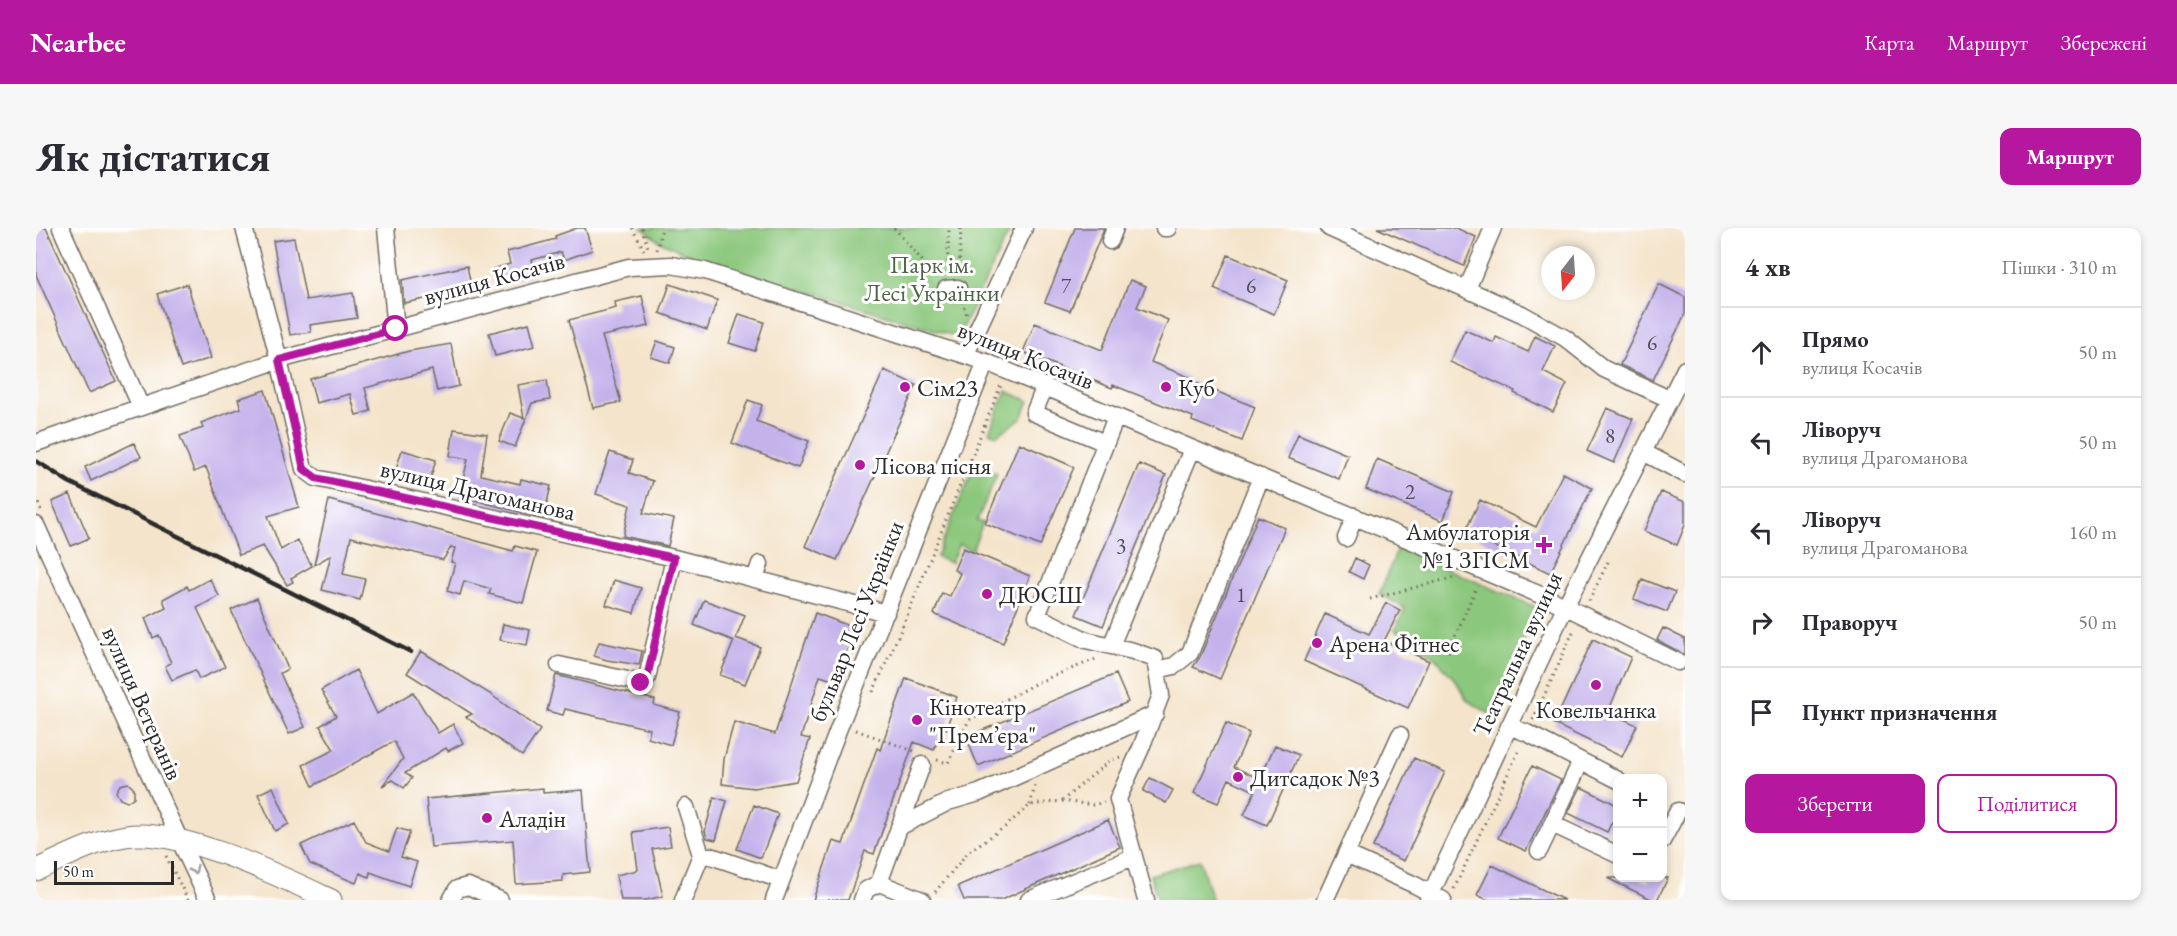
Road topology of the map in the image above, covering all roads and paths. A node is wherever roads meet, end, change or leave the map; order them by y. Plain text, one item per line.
1 (61, 228) edge
2 (244, 228) edge
3 (386, 228) edge
4 (632, 228) edge
5 (642, 228) edge
6 (662, 228) edge
7 (894, 228) edge
8 (949, 228) edge
9 (1024, 228) edge
10 (1329, 228) edge
11 (1493, 228) edge
12 (653, 265) junction
13 (1467, 289) junction
14 (396, 329) junction
15 (966, 354) junction
16 (279, 360) junction
17 (986, 362) junction
18 (1685, 369) edge
19 (1007, 370) junction
20 (1045, 386) junction
21 (1669, 399) junction
22 (141, 407) junction
23 (1116, 417) junction
24 (36, 443) edge
25 (1106, 443) junction
26 (1192, 450) junction
27 (1643, 452) junction
28 (1685, 474) edge
29 (1261, 477) junction
30 (36, 498) edge
31 (1355, 516) junction
32 (41, 522) edge
33 (1346, 538) dead end
34 (1612, 552) dead end
35 (674, 558) junction
36 (1462, 576) dead end
37 (1478, 586) dead end
38 (1370, 599) dead end
39 (1565, 607) junction
40 (886, 613) junction
41 (1582, 613) junction
42 (1108, 652) junction
43 (1448, 652) dead end
44 (1678, 662) dead end
45 (559, 665) dead end
46 (1157, 670) junction
47 (870, 698) dead end
48 (1155, 714) junction
49 (840, 725) junction
50 (1509, 726) junction
51 (1526, 733) junction
52 (1400, 735) dead end
53 (1141, 748) junction
54 (925, 759) junction
55 (1581, 761) junction
56 (1613, 778) edge
57 (1118, 799) junction
58 (1062, 801) junction
59 (1667, 806) edge
60 (686, 807) dead end
61 (1681, 813) edge
62 (1552, 824) junction
63 (899, 827) junction
64 (1667, 834) edge
65 (171, 846) junction
66 (1539, 851) dead end
67 (1613, 853) edge
68 (1346, 854) junction
69 (701, 855) junction
70 (1133, 857) junction
71 (169, 860) junction
72 (191, 864) junction
73 (36, 870) edge
74 (781, 880) junction
75 (879, 884) junction
76 (1441, 895) edge
77 (188, 900) edge
78 (208, 900) edge
79 (331, 900) edge
80 (451, 900) edge
81 (500, 900) edge
82 (683, 900) edge
83 (774, 900) edge
84 (862, 900) edge
85 (922, 900) edge
86 (928, 900) edge
87 (1029, 900) edge
88 (1146, 900) edge
89 (1325, 900) edge

1 - 22 street
2 - 16 street, вулиця Драгоманова
3 - 14 street
4 - 12 path
5 - 12 path
6 - 12 path
7 - 8 path
9 - 15 street
10 - 13 street
11 - 13 street
12 - 14 street, вулиця Косачів
12 - 15 street, вулиця Косачів
13 - 21 street
14 - 16 street, вулиця Косачів
15 - 17 street, вулиця Косачів
16 - 22 street, вулиця Косачів
16 - 35 street, вулиця Драгоманова
17 - 19 street, вулиця Косачів
17 - 40 street, бульвар Лесі Українки
18 - 21 street, Театральна вулиця
19 - 20 street, вулиця Косачів
19 - 47 path
20 - 23 street, вулиця Косачів
20 - 25 street
21 - 27 street, Театральна вулиця
22 - 24 street, вулиця Косачів
23 - 25 street
23 - 26 street, вулиця Косачів
25 - 42 street
26 - 29 street, вулиця Косачів
26 - 42 street
27 - 28 street
27 - 39 street, Театральна вулиця
29 - 31 street, вулиця Косачів
29 - 46 street
30 - 32 path
31 - 33 street
31 - 39 street, вулиця Косачів
32 - 65 street, вулиця Ветеранів
34 - 41 path
35 - 40 street, вулиця Драгоманова
35 - 45 street
36 - 38 path
37 - 43 path
39 - 41 street, вулиця Косачів
39 - 50 street, Театральна вулиця
40 - 49 street, бульвар Лесі Українки
41 - 44 street, вулиця Косачів
41 - 51 path
42 - 46 street
42 - 54 path
46 - 48 street
48 - 53 street
48 - 63 street
49 - 54 path
49 - 74 street, бульвар Лесі Українки
50 - 51 street
50 - 76 street, Театральна вулиця
51 - 55 street
51 - 76 path
52 - 68 street
53 - 57 street
53 - 58 path
54 - 63 street
55 - 56 street
55 - 62 street
57 - 58 path
57 - 70 street
58 - 86 path
59 - 61 street
60 - 69 street
61 - 64 street
62 - 66 street
62 - 67 street
63 - 75 street
65 - 71 path
65 - 72 street, вулиця Ветеранів
65 - 73 main road
65 - 79 main road
68 - 76 street
68 - 89 street
69 - 74 street
69 - 82 street
70 - 87 street
70 - 88 street
71 - 72 path
71 - 77 path
72 -> 78 street, вулиця Ветеранів
74 - 83 street, бульвар Лесі Українки
75 - 84 street
75 - 85 street
80 - 81 street

